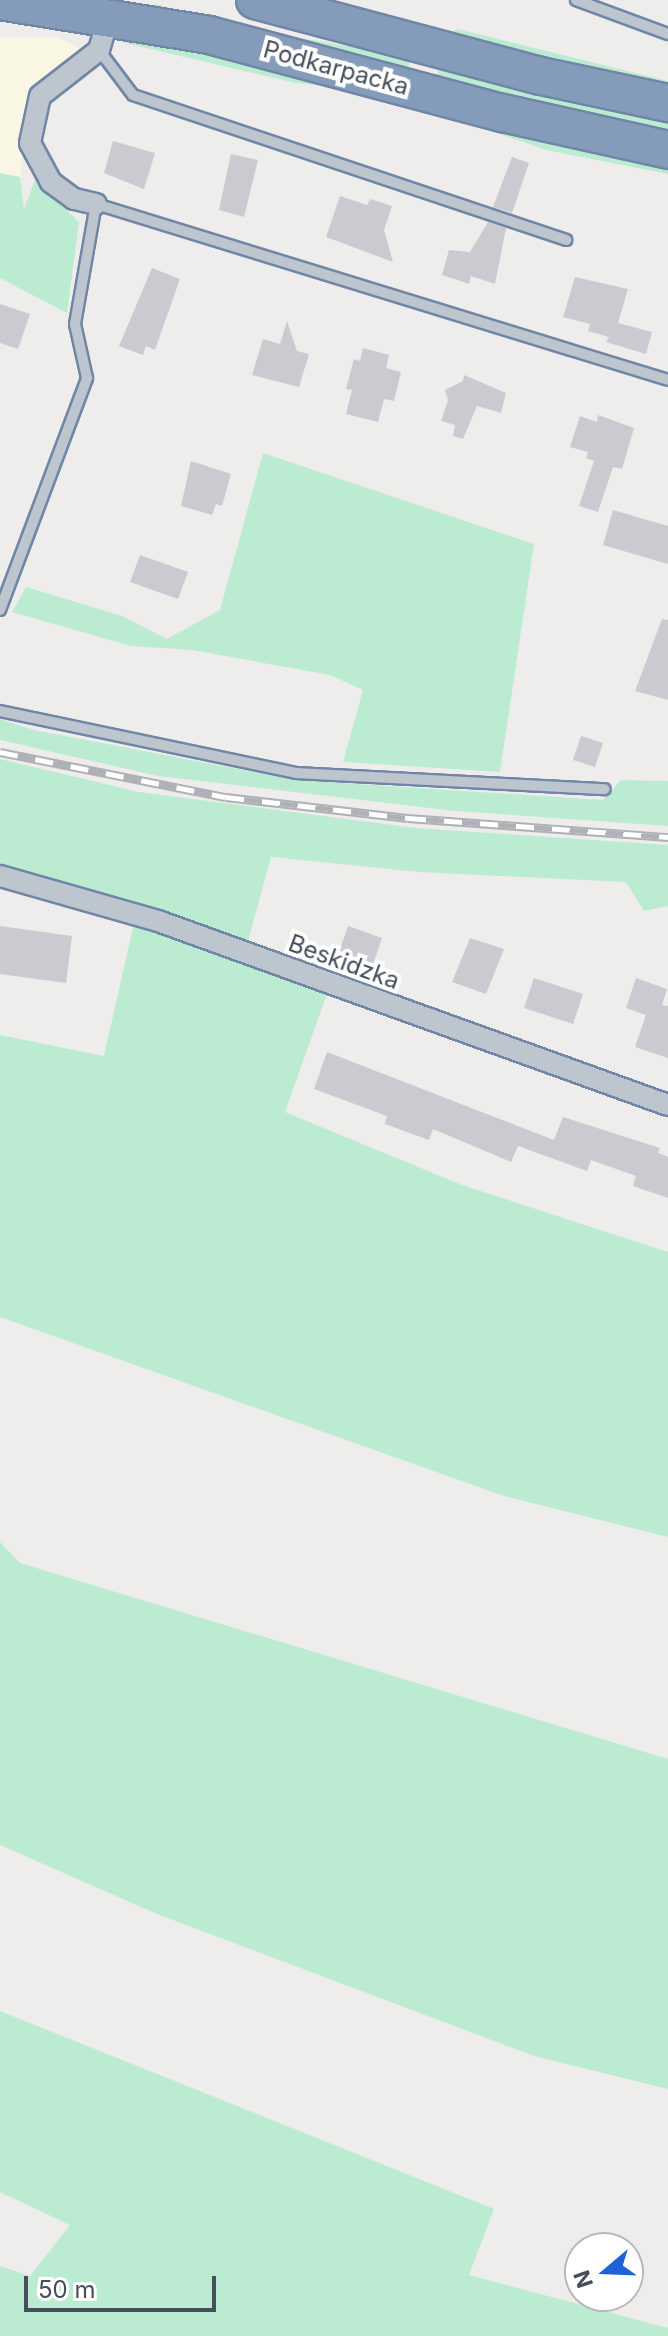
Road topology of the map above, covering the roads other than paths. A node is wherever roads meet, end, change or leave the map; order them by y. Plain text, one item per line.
1 (255, 0) edge
2 (576, 0) edge
3 (0, 1) edge
4 (41, 3) edge
5 (109, 15) junction
6 (668, 34) edge
7 (99, 50) junction
8 (668, 103) edge
9 (668, 150) edge
10 (96, 204) junction
11 (566, 240) dead end
12 (668, 380) edge
13 (0, 610) edge
14 (0, 711) edge
15 (605, 789) dead end
16 (0, 876) edge
17 (668, 1105) edge

1 - 8 highway, Podkarpacka
2 - 6 lane
3 - 4 highway, Podkarpacka
4 - 5 highway, Podkarpacka
5 - 7 street
5 - 9 highway, Podkarpacka
7 - 10 street
7 - 11 lane
10 - 12 lane
10 - 13 lane
14 - 15 lane
16 - 17 street, Beskidzka

